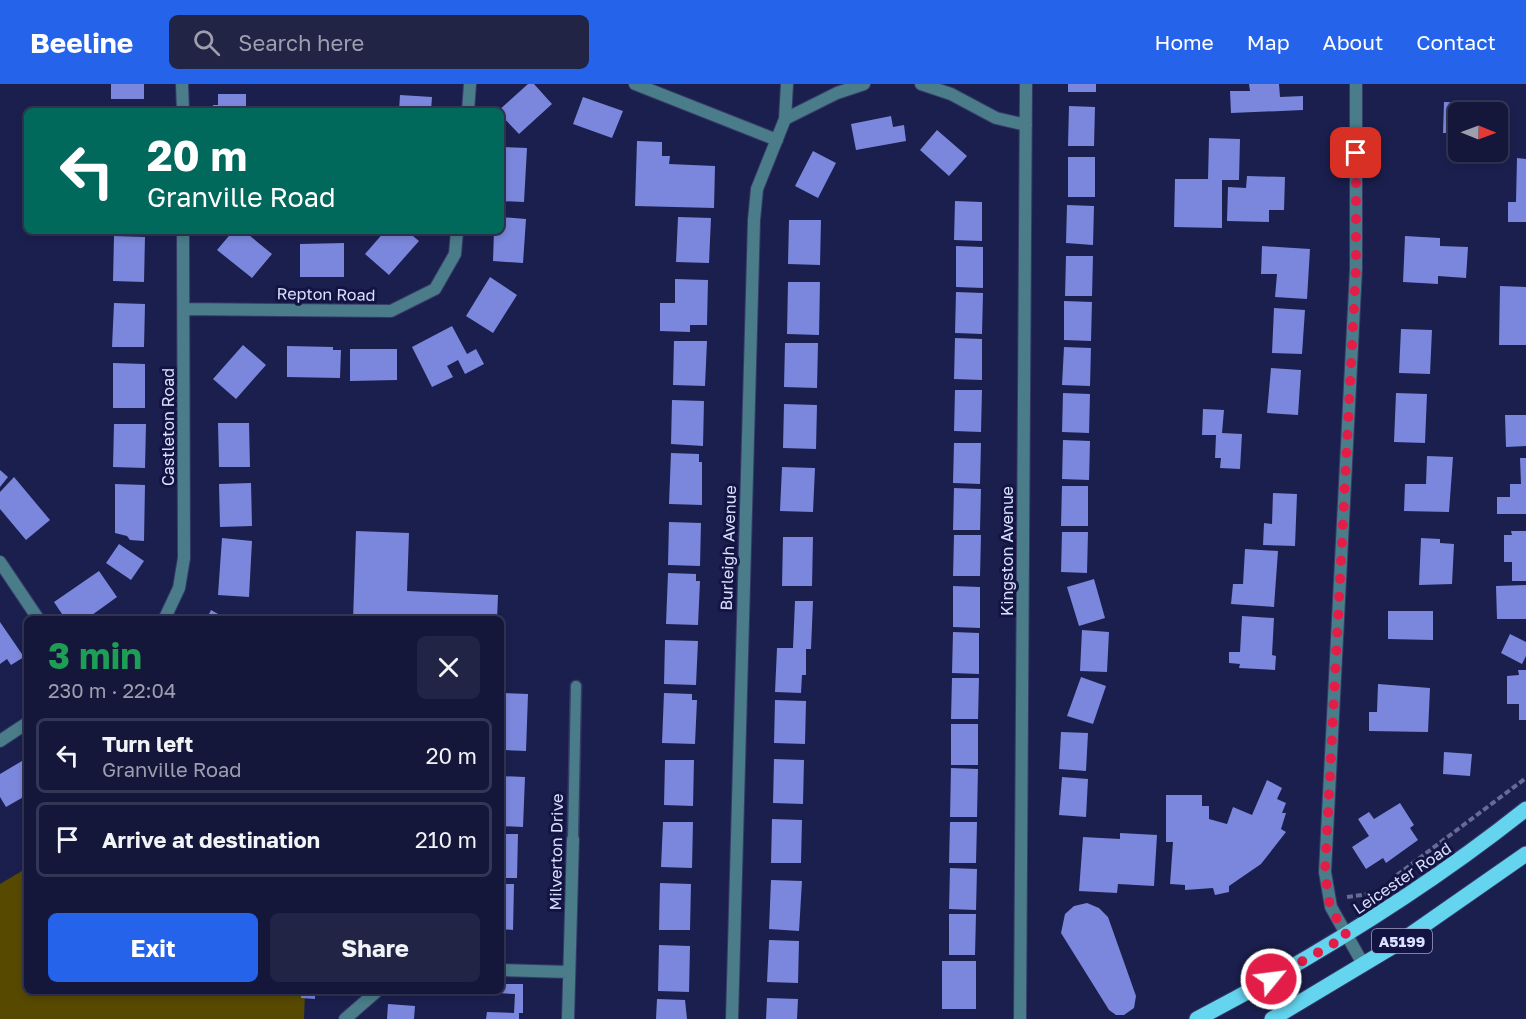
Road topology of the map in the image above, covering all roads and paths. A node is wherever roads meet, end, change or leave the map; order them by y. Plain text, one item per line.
1 (183, 84) edge
2 (470, 84) edge
3 (635, 84) edge
4 (787, 84) edge
5 (864, 84) edge
6 (921, 84) edge
7 (1026, 84) edge
8 (1356, 84) edge
9 (183, 108) edge
10 (468, 108) edge
11 (785, 119) junction
12 (1026, 125) junction
13 (777, 140) junction
14 (183, 234) edge
15 (457, 234) edge
16 (184, 309) junction
17 (0, 562) edge
18 (36, 616) edge
19 (166, 616) edge
20 (576, 686) dead end
21 (24, 725) edge
22 (0, 741) edge
23 (1526, 778) edge
24 (1526, 809) edge
25 (573, 839) joint
26 (1526, 854) edge
27 (1390, 881) dead end
28 (1372, 894) dead end
29 (1328, 898) junction
30 (1347, 936) junction
31 (1363, 964) junction
32 (504, 970) edge
33 (569, 972) junction
34 (374, 994) edge
35 (1294, 1013) edge
36 (345, 1019) edge
37 (568, 1019) edge
38 (732, 1019) edge
39 (1020, 1019) edge
40 (1197, 1019) edge
41 (1272, 1019) edge

1 - 9 street
2 - 10 street
3 - 13 street
4 - 11 street, Burleigh Avenue
5 - 11 street
6 - 12 street
7 - 12 street, Kingston Avenue
8 - 29 street
11 - 13 street, Burleigh Avenue
12 - 39 street, Kingston Avenue
13 - 38 street, Burleigh Avenue
14 - 16 street, Castleton Road
15 - 16 street, Repton Road
16 - 19 street, Castleton Road
17 - 18 street
20 - 25 lane, Milverton Drive
21 - 22 street
23 - 27 path
24 - 30 main road, Leicester Road / A5199
25 - 33 street, Milverton Drive
26 - 31 main road, A5199
28 - 29 path
29 - 30 street
30 - 31 street
30 - 40 main road, Leicester Road / A5199
31 - 35 main road, A5199
32 - 33 street
33 - 37 street, Milverton Drive
34 - 36 street
35 - 41 main road, A5199

